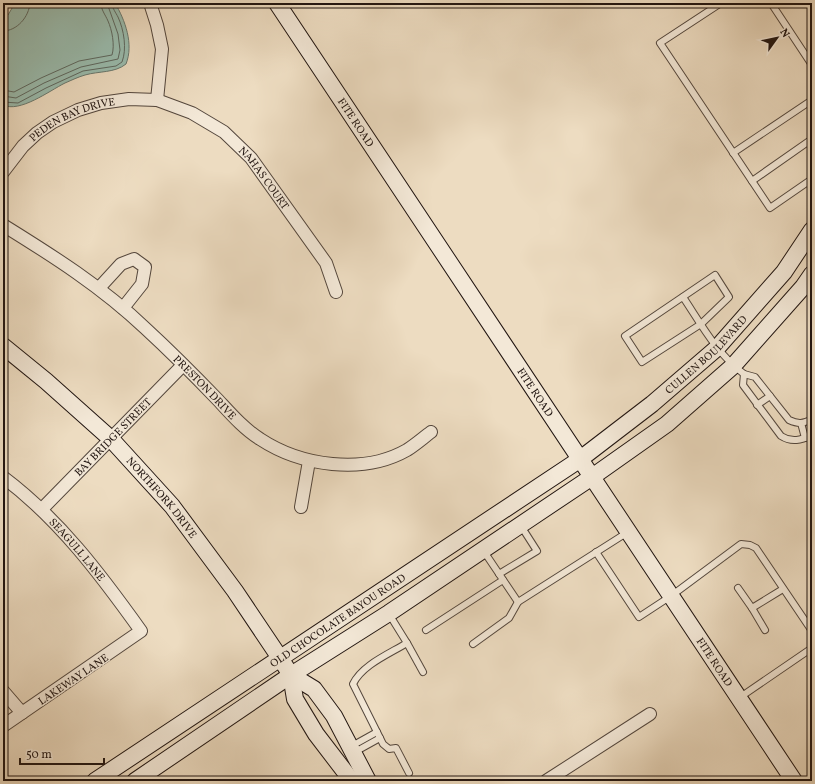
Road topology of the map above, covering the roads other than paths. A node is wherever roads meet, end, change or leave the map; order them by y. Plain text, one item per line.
1 (150, 3) edge
2 (277, 3) edge
3 (721, 3) edge
4 (771, 3) edge
5 (812, 66) edge
6 (157, 100) junction
7 (812, 100) edge
8 (810, 141) edge
9 (812, 149) edge
10 (733, 153) junction
11 (3, 172) edge
12 (812, 179) edge
13 (752, 181) junction
14 (3, 226) edge
15 (812, 230) edge
16 (812, 274) edge
17 (99, 288) junction
18 (336, 292) dead end
19 (683, 297) junction
20 (123, 308) junction
21 (701, 324) junction
22 (3, 346) edge
23 (717, 348) junction
24 (183, 365) junction
25 (738, 370) junction
26 (770, 396) junction
27 (757, 405) junction
28 (812, 419) edge
29 (801, 423) junction
30 (431, 432) dead end
31 (812, 435) edge
32 (805, 438) junction
33 (111, 439) junction
34 (579, 460) junction
35 (309, 461) junction
36 (3, 477) edge
37 (592, 477) junction
38 (301, 507) dead end
39 (42, 509) junction
40 (520, 525) junction
41 (628, 532) junction
42 (483, 550) junction
43 (596, 552) junction
44 (499, 574) junction
45 (503, 580) junction
46 (738, 588) dead end
47 (783, 589) junction
48 (671, 596) junction
49 (518, 602) junction
50 (752, 608) junction
51 (389, 613) junction
52 (426, 630) dead end
53 (765, 630) dead end
54 (812, 631) edge
55 (141, 632) joint
56 (407, 643) junction
57 (473, 644) dead end
58 (812, 648) edge
59 (280, 658) junction
60 (423, 672) dead end
61 (291, 675) junction
62 (3, 691) edge
63 (738, 698) junction
64 (22, 713) junction
65 (650, 714) dead end
66 (3, 726) edge
67 (378, 735) junction
68 (352, 750) junction
69 (409, 773) dead end
70 (95, 781) edge
71 (135, 781) edge
72 (352, 781) edge
73 (368, 781) edge
74 (546, 781) edge
75 (794, 781) edge

1 - 6 street
2 - 34 main road, FITE ROAD
3 - 10 lane
4 - 5 lane
6 - 11 street, PEDEN BAY DRIVE
6 - 18 street, NAHAS COURT
7 - 10 lane
8 - 9 lane
8 - 13 lane
10 - 13 lane
12 - 13 lane
14 - 17 street, PRESTON DRIVE
15 - 23 main road, CULLEN BOULEVARD
16 - 25 main road
17 - 20 street, PRESTON DRIVE
17 - 20 street
19 - 21 lane
19 - 21 lane
19 - 21 lane
20 - 24 street, PRESTON DRIVE
21 - 23 lane
22 - 33 main road, NORTHFORK DRIVE
23 - 25 lane
23 - 34 main road, CULLEN BOULEVARD
24 - 33 street, BAY BRIDGE STREET
24 - 35 street, PRESTON DRIVE
25 - 26 lane
25 - 27 lane
25 - 37 main road
26 - 27 lane
26 - 29 lane
27 - 32 lane
28 - 29 lane
29 - 32 lane
30 - 35 street, PRESTON DRIVE
31 - 32 lane
33 - 39 street, BAY BRIDGE STREET
33 - 59 main road, NORTHFORK DRIVE
34 - 37 main road, FITE ROAD
34 - 59 main road, OLD CHOCOLATE BAYOU ROAD
35 - 38 street
36 - 39 street, SEAGULL LANE
37 - 40 main road, OLD CHOCOLATE BAYOU ROAD
37 - 41 main road, FITE ROAD
39 - 55 street, SEAGULL LANE
40 - 42 main road, OLD CHOCOLATE BAYOU ROAD
40 - 44 lane
41 - 43 lane
41 - 48 main road, FITE ROAD
42 - 44 lane
42 - 51 main road, OLD CHOCOLATE BAYOU ROAD
43 - 48 lane
43 - 49 lane
44 - 45 lane
45 - 49 lane
45 - 52 lane
46 - 50 lane
47 - 48 lane
47 - 50 lane
47 - 54 lane
48 - 63 main road, FITE ROAD
49 - 57 lane
50 - 53 lane
51 - 56 lane
51 - 61 main road, OLD CHOCOLATE BAYOU ROAD
55 - 64 street, LAKEWAY LANE
56 - 60 lane
56 - 67 lane
58 - 63 lane
59 - 61 main road, NORTHFORK DRIVE
59 - 70 main road, OLD CHOCOLATE BAYOU ROAD
61 - 68 main road, NORTHFORK DRIVE
61 - 71 main road, OLD CHOCOLATE BAYOU ROAD
61 - 72 main road, NORTHFORK DRIVE
62 - 64 street
63 - 75 main road, FITE ROAD
64 - 66 street, LAKEWAY LANE
65 - 74 street
67 - 68 lane
67 - 69 lane
68 - 73 main road, NORTHFORK DRIVE

